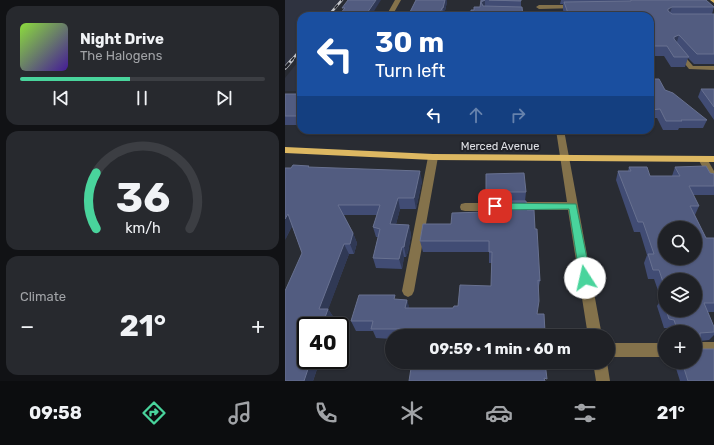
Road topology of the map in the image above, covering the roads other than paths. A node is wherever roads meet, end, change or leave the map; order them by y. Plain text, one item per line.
1 (398, 0) edge
2 (537, 0) edge
3 (582, 7) edge
4 (391, 12) edge
5 (539, 12) edge
6 (675, 48) edge
7 (714, 68) edge
8 (561, 134) edge
9 (285, 150) edge
10 (433, 157) junction
11 (565, 159) junction
12 (703, 159) junction
13 (714, 159) edge
14 (714, 180) edge
15 (573, 206) junction
16 (465, 207) dead end
17 (408, 291) dead end
18 (594, 329) edge
19 (714, 349) edge
20 (615, 350) edge
21 (658, 350) edge
22 (702, 350) edge
23 (601, 369) edge
24 (603, 381) edge

1 - 4 street
2 - 5 street
3 - 5 street
6 - 7 street
8 - 11 street
9 - 10 main road, Merced Avenue
10 - 11 main road, Merced Avenue
10 - 17 street
11 - 12 main road, Merced Avenue
11 - 15 street
12 - 13 main road, Merced Avenue
12 - 14 street
15 - 16 street
15 - 18 street
19 - 22 street
20 - 21 street
23 - 24 street

